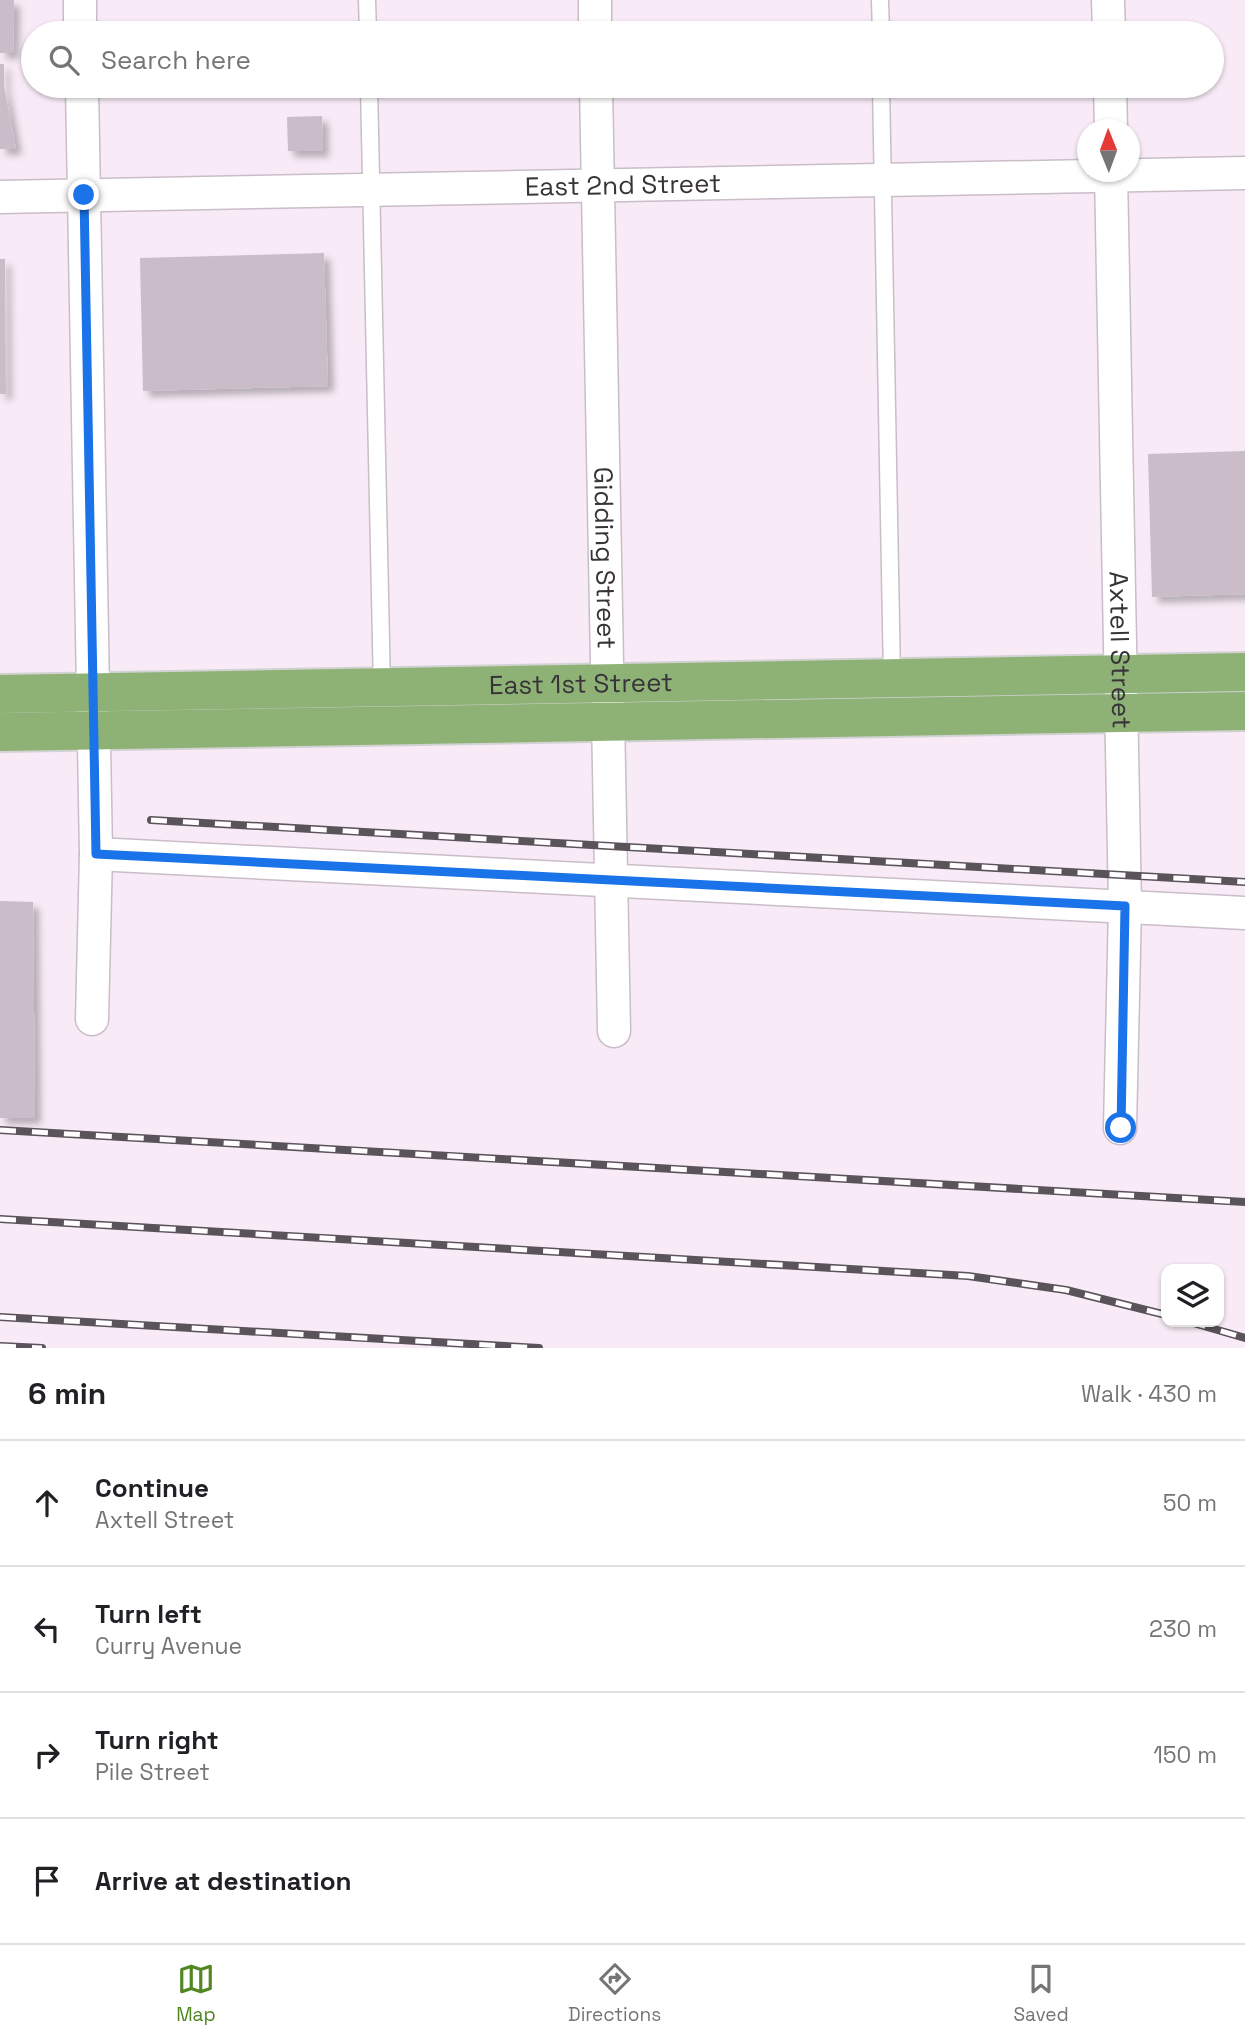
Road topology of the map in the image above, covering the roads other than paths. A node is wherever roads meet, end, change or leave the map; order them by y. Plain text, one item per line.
1 (80, 0) edge
2 (367, 0) edge
3 (595, 0) edge
4 (880, 0) edge
5 (1108, 0) edge
6 (80, 21) edge
7 (368, 21) edge
8 (595, 21) edge
9 (881, 21) edge
10 (1109, 21) edge
11 (82, 98) edge
12 (369, 98) edge
13 (596, 98) edge
14 (881, 98) edge
15 (1110, 98) edge
16 (1111, 119) edge
17 (1245, 173) edge
18 (1140, 174) edge
19 (1077, 175) edge
20 (882, 180) junction
21 (1112, 182) edge
22 (598, 185) junction
23 (371, 190) junction
24 (84, 195) junction
25 (0, 197) edge
26 (1245, 672) edge
27 (1119, 675) junction
28 (892, 679) junction
29 (607, 685) junction
30 (382, 688) junction
31 (0, 694) edge
32 (93, 711) junction
33 (1245, 711) edge
34 (1121, 713) junction
35 (608, 723) junction
36 (0, 732) edge
37 (96, 854) junction
38 (611, 880) junction
39 (1125, 906) junction
40 (1245, 913) edge
41 (92, 1019) dead end
42 (614, 1031) dead end
43 (1121, 1128) dead end

1 - 6 street
2 - 7 lane
3 - 8 street
4 - 9 lane
5 - 10 street
11 - 24 street
12 - 23 lane
13 - 22 street, Gidding Street
14 - 20 lane
15 - 16 street
17 - 18 street, East 2nd Street
19 - 20 street, East 2nd Street
20 - 22 street, East 2nd Street
20 - 28 lane
21 - 27 street, Axtell Street
22 - 23 street, East 2nd Street
22 - 29 street, Gidding Street
23 - 24 street, East 2nd Street
23 - 30 lane
24 - 25 street, East 2nd Street
24 - 32 street
26 - 27 highway, East 1st Street
27 - 28 highway, East 1st Street
27 - 34 street, Axtell Street
28 - 29 highway, East 1st Street
29 - 30 highway, East 1st Street
29 - 35 street, Gidding Street
30 - 32 highway, East 1st Street
31 - 32 highway, East 1st Street
32 - 35 highway, East 1st Street
32 - 36 highway, East 1st Street
32 - 37 street
33 - 34 highway, East 1st Street
34 - 35 highway, East 1st Street
34 - 39 street, Axtell Street
35 - 38 street, Gidding Street
37 - 38 street
37 - 41 street
38 - 39 street
38 - 42 street, Gidding Street
39 - 40 street
39 - 43 street, Axtell Street

